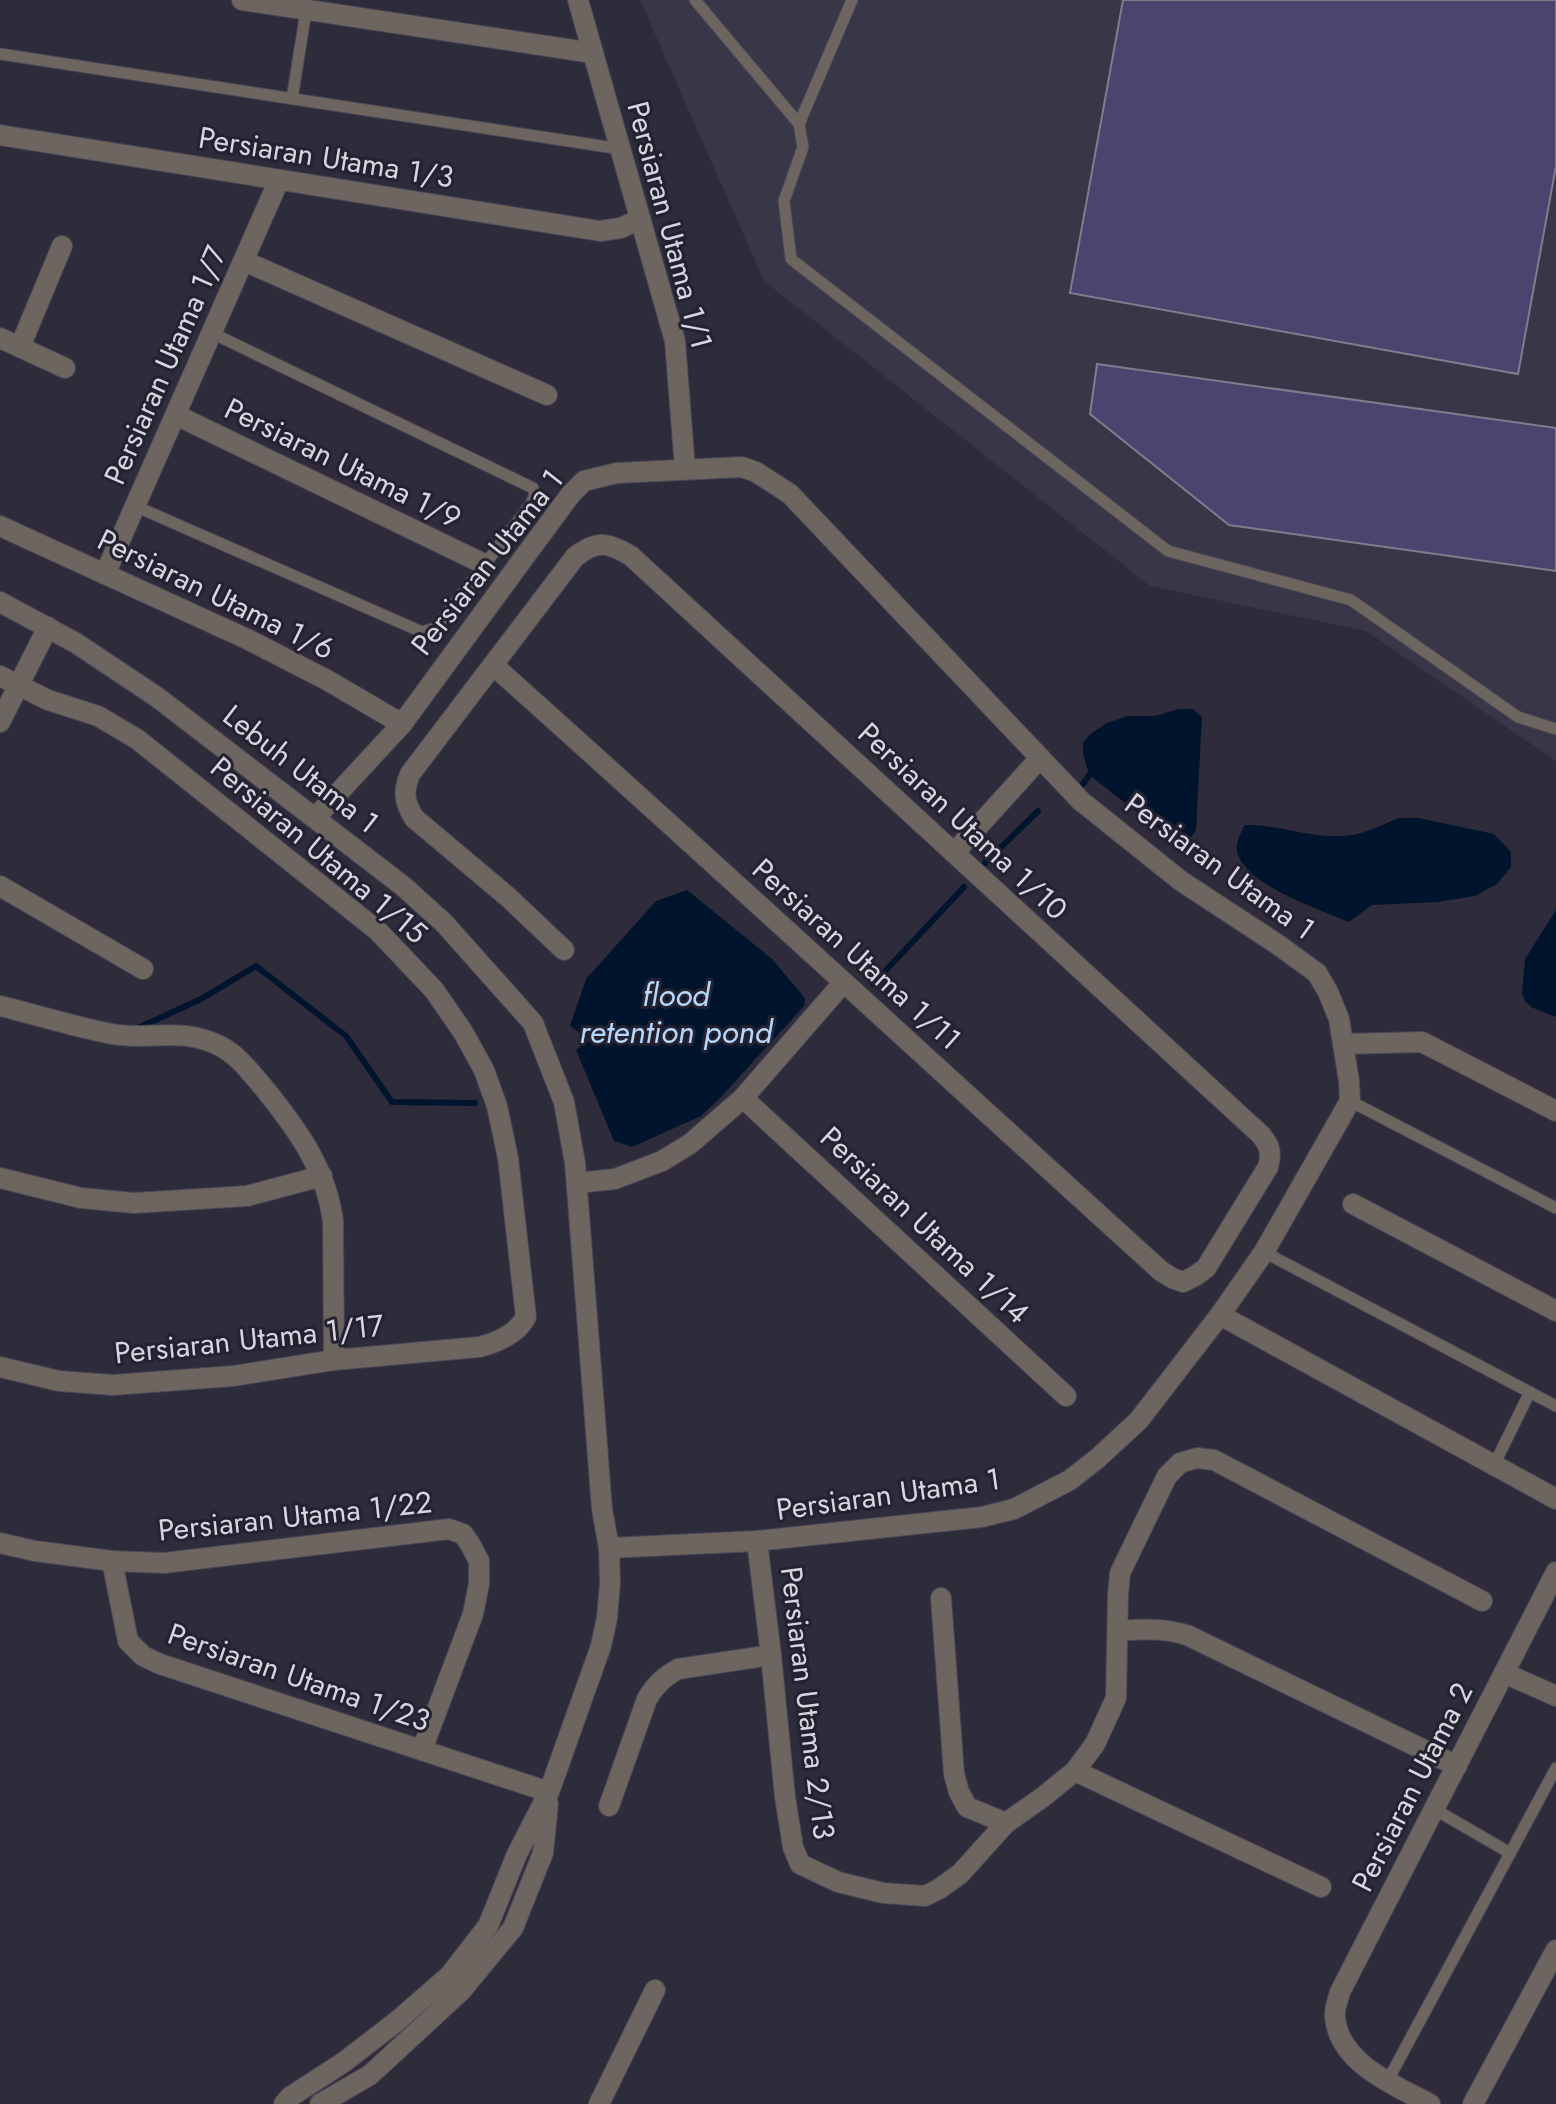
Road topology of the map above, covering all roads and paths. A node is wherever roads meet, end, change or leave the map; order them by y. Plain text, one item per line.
1 (242, 0) edge
2 (578, 0) edge
3 (695, 0) edge
4 (852, 0) edge
5 (307, 5) edge
6 (593, 53) junction
7 (0, 54) edge
8 (292, 99) junction
9 (799, 124) junction
10 (0, 135) edge
11 (621, 149) junction
12 (279, 180) junction
13 (640, 219) junction
14 (62, 246) dead end
15 (244, 261) junction
16 (212, 333) junction
17 (0, 338) edge
18 (20, 347) junction
19 (65, 368) dead end
20 (547, 395) dead end
21 (176, 415) junction
22 (685, 469) junction
23 (135, 506) junction
24 (0, 526) edge
25 (484, 564) junction
26 (105, 574) junction
27 (0, 602) edge
28 (48, 627) junction
29 (493, 665) junction
30 (9, 681) edge
31 (0, 722) edge
32 (402, 724) junction
33 (1556, 729) edge
34 (1040, 758) junction
35 (315, 818) junction
36 (954, 853) junction
37 (0, 886) edge
38 (564, 950) dead end
39 (143, 969) dead end
40 (843, 983) junction
41 (0, 1006) edge
42 (1343, 1044) junction
43 (743, 1098) junction
44 (1350, 1101) junction
45 (1556, 1111) edge
46 (322, 1176) junction
47 (0, 1178) edge
48 (577, 1183) junction
49 (1353, 1204) dead end
50 (1556, 1208) edge
51 (1264, 1252) junction
52 (1183, 1282) joint
53 (1556, 1311) edge
54 (1220, 1315) junction
55 (504, 1338) joint
56 (334, 1360) junction
57 (0, 1367) edge
58 (1530, 1392) junction
59 (1066, 1396) dead end
60 (1556, 1406) edge
61 (1494, 1465) junction
62 (1556, 1499) edge
63 (757, 1541) junction
64 (0, 1543) edge
65 (609, 1548) junction
66 (112, 1561) junction
67 (1556, 1572) edge
68 (941, 1598) dead end
69 (1482, 1601) dead end
70 (1118, 1631) junction
71 (771, 1655) junction
72 (1504, 1673) junction
73 (1556, 1696) edge
74 (422, 1750) junction
75 (1457, 1766) junction
76 (1556, 1768) edge
77 (1075, 1771) junction
78 (549, 1792) junction
79 (609, 1806) dead end
80 (1434, 1809) junction
81 (1006, 1823) junction
82 (1510, 1853) junction
83 (1321, 1887) dead end
84 (1556, 1950) edge
85 (655, 1990) dead end
86 (1387, 2082) junction
87 (284, 2104) edge
88 (320, 2104) edge
89 (599, 2104) edge
90 (1430, 2104) edge
91 (1473, 2104) edge

1 - 5 street
2 - 6 street, Persiaran Utama 1/1
3 - 9 lane
4 - 9 lane
5 - 6 street
5 - 8 lane
6 - 11 street, Persiaran Utama 1/1
7 - 8 lane
8 - 11 lane
9 - 33 lane
10 - 12 street, Persiaran Utama 1/3
11 - 13 street, Persiaran Utama 1/1
12 - 13 street, Persiaran Utama 1/3
12 - 15 street, Persiaran Utama 1/7
13 - 22 street, Persiaran Utama 1/1
14 - 18 street
15 - 16 street, Persiaran Utama 1/7
15 - 20 street
16 - 21 street, Persiaran Utama 1/7
16 - 25 lane
17 - 18 street
18 - 19 street
21 - 23 street, Persiaran Utama 1/7
21 - 25 street, Persiaran Utama 1/9
22 - 32 street, Persiaran Utama 1
22 - 34 street, Persiaran Utama 1
23 - 25 lane
23 - 26 street, Persiaran Utama 1/7
24 - 26 street, Persiaran Utama 1/6
26 - 32 street, Persiaran Utama 1/6
27 - 28 street, Lebuh Utama 1
28 - 30 street
28 - 35 street, Lebuh Utama 1
29 - 36 street, Persiaran Utama 1/10
29 - 38 street
29 - 40 street, Persiaran Utama 1/11
30 - 31 street
30 - 55 street, Persiaran Utama 1/15
32 - 35 street, Persiaran Utama 1
34 - 36 street
34 - 42 street, Persiaran Utama 1
35 - 48 street, Lebuh Utama 1
36 - 52 street, Persiaran Utama 1/10
37 - 39 street
40 - 43 street
40 - 52 street, Persiaran Utama 1/11
41 - 46 street
42 - 44 street, Persiaran Utama 1
42 - 45 street
43 - 48 street
43 - 59 street, Persiaran Utama 1/14
44 - 50 lane
44 - 51 street, Persiaran Utama 1
46 - 47 street
46 - 56 street
48 - 65 street
49 - 53 street
51 - 54 street, Persiaran Utama 1
51 - 58 lane
54 - 61 street
54 - 63 street, Persiaran Utama 1
55 - 56 street, Persiaran Utama 1/17
56 - 57 street, Persiaran Utama 1/17
58 - 60 lane
58 - 61 lane
61 - 62 street
63 - 65 street, Persiaran Utama 1
63 - 71 street, Persiaran Utama 2/13
64 - 66 street, Persiaran Utama 1/22
65 - 78 street
66 - 74 street, Persiaran Utama 1/23
66 - 74 street, Persiaran Utama 1/22
67 - 72 street, Persiaran Utama 2
68 - 81 street
69 - 70 street, Persiaran Utama 2/13
70 - 75 street
70 - 77 street, Persiaran Utama 2/13
71 - 79 street
71 - 81 street, Persiaran Utama 2/13
72 - 73 street
72 - 75 street, Persiaran Utama 2
74 - 78 street, Persiaran Utama 1/23
75 - 80 street, Persiaran Utama 2
76 - 82 lane
77 - 81 street, Persiaran Utama 2/13
77 - 83 street
78 - 87 street
78 - 88 street
80 - 82 lane
80 - 86 street, Persiaran Utama 2
82 - 86 lane
84 - 91 street
85 - 89 street
86 - 90 street

